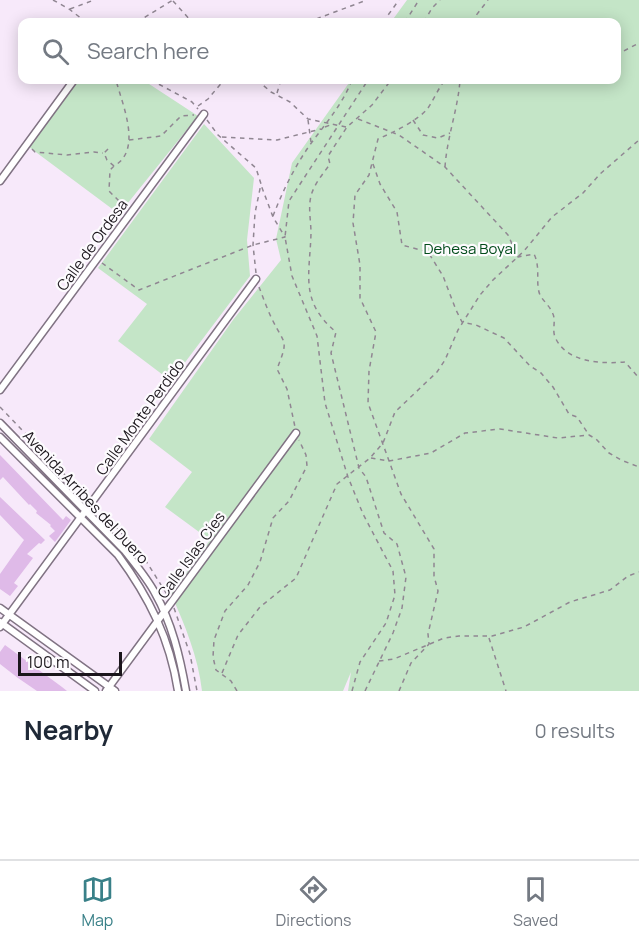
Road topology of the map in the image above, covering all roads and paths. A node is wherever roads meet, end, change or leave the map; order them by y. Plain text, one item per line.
1 (53, 0) edge
2 (94, 0) edge
3 (173, 0) edge
4 (367, 0) edge
5 (399, 0) edge
6 (419, 0) edge
7 (440, 0) edge
8 (488, 0) edge
9 (69, 9) junction
10 (81, 18) edge
11 (144, 18) edge
12 (189, 18) edge
13 (322, 18) edge
14 (386, 18) edge
15 (408, 18) edge
16 (426, 18) edge
17 (474, 18) edge
18 (639, 43) edge
19 (621, 52) edge
20 (71, 84) edge
21 (117, 84) edge
22 (158, 84) edge
23 (221, 84) edge
24 (262, 84) edge
25 (279, 84) edge
26 (350, 84) edge
27 (365, 84) edge
28 (388, 84) edge
29 (442, 84) edge
30 (459, 84) edge
31 (277, 95) junction
32 (196, 107) junction
33 (204, 114) junction
34 (357, 118) junction
35 (308, 119) junction
36 (413, 119) junction
37 (326, 124) junction
38 (333, 124) junction
39 (338, 125) junction
40 (347, 127) junction
41 (323, 128) junction
42 (310, 133) junction
43 (393, 133) junction
44 (451, 133) junction
45 (220, 137) junction
46 (129, 140) junction
47 (639, 140) edge
48 (311, 143) junction
49 (26, 145) junction
50 (108, 149) dead end
51 (104, 153) junction
52 (372, 164) junction
53 (114, 166) junction
54 (445, 167) junction
55 (0, 181) edge
56 (261, 184) junction
57 (273, 217) junction
58 (126, 220) junction
59 (285, 237) junction
60 (254, 245) junction
61 (518, 257) junction
62 (96, 260) junction
63 (256, 279) junction
64 (462, 322) junction
65 (639, 378) edge
66 (0, 390) edge
67 (0, 423) edge
68 (296, 434) junction
69 (589, 435) junction
70 (0, 437) edge
71 (383, 443) junction
72 (370, 458) junction
73 (639, 467) edge
74 (359, 468) junction
75 (348, 477) junction
76 (86, 510) junction
77 (80, 518) junction
78 (639, 572) edge
79 (0, 608) edge
80 (164, 612) junction
81 (9, 614) junction
82 (158, 621) junction
83 (1, 624) edge
84 (489, 636) junction
85 (429, 644) junction
86 (378, 661) junction
87 (221, 674) junction
88 (107, 689) edge
89 (94, 691) edge
90 (115, 691) edge
91 (178, 691) edge
92 (186, 691) edge
93 (237, 691) edge
94 (352, 691) edge
95 (365, 691) edge
96 (399, 691) edge
97 (506, 691) edge

1 - 9 path
2 - 9 path
3 - 11 path
3 - 12 path
4 - 13 path
5 - 14 path
6 - 15 path
7 - 16 path
8 - 17 path
9 - 10 path
18 - 19 path
20 - 49 street
21 - 46 path
22 - 32 path
23 - 32 path
24 - 31 path
25 - 31 path
26 - 37 path
27 - 39 path
28 - 34 path
29 - 36 path
30 - 44 path
31 - 35 path
32 - 33 path
33 - 45 path
33 - 46 path
33 - 58 street, Calle de Ordesa
34 - 40 path
34 - 43 path
35 - 37 path
35 - 42 path
36 - 43 path
36 - 44 path
37 - 38 path
37 - 41 path
38 - 39 path
38 - 41 path
39 - 40 path
39 - 59 path
40 - 74 path
41 - 42 path
41 - 48 path
42 - 45 path
42 - 48 path
43 - 52 path
43 - 54 path
44 - 54 path
45 - 56 path
46 - 53 path
47 - 61 path
48 - 57 path
49 - 51 path
49 - 55 street
50 - 51 path
51 - 53 path
52 - 64 path
52 - 71 path
53 - 58 path
54 - 61 path
56 - 57 path
56 - 60 path
57 - 59 path
58 - 62 street, Calle de Ordesa
59 - 60 path
59 - 75 path
60 - 62 path
60 - 63 path
61 - 64 path
61 - 65 path
62 - 66 street, Calle de Ordesa
63 - 68 path
63 - 76 street, Calle Monte Perdido
64 - 69 path
64 - 71 path
67 - 76 street, Avenida Arribes del Duero
68 - 80 street, Calle Islas Cíes
68 - 87 path
69 - 72 path
69 - 73 path
70 - 77 street, Avenida Arribes del Duero
71 - 72 path
71 - 85 path
72 - 74 path
74 - 75 path
74 - 86 path
75 - 87 path
75 - 94 path
76 - 77 street, Calle Monte Perdido
76 - 80 street, Avenida Arribes del Duero
77 - 81 street, Calle Monte Perdido
77 - 82 street, Avenida Arribes del Duero
78 - 84 path
79 - 81 street
80 - 82 street, Calle Islas Cíes
80 - 92 street, Avenida Arribes del Duero
81 - 83 street, Calle Monte Perdido
81 - 88 street
82 - 88 street, Calle Islas Cíes
82 - 91 street, Avenida Arribes del Duero
83 - 89 street
84 - 85 path
84 - 97 path
85 - 86 path
85 - 96 path
86 - 95 path
87 - 93 path
88 - 90 street

